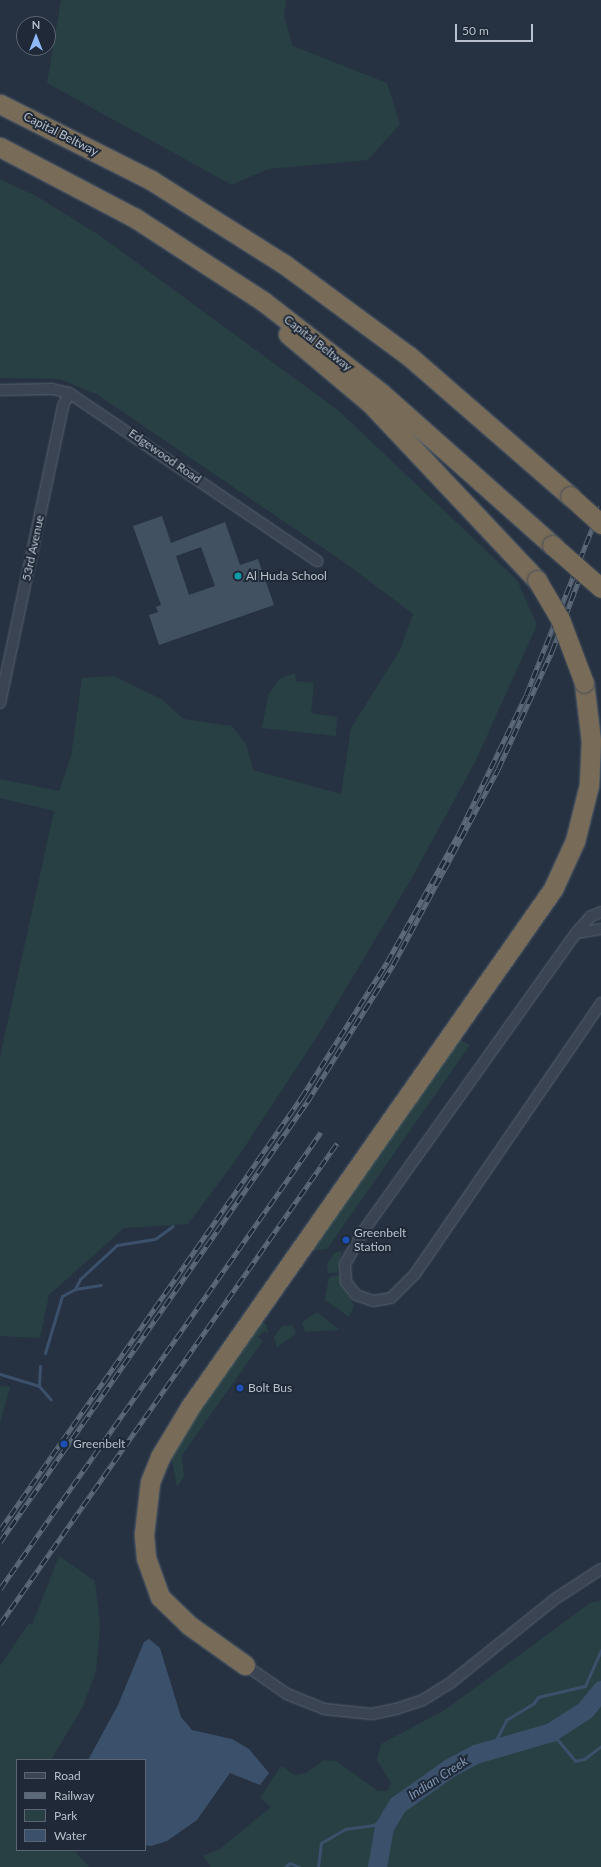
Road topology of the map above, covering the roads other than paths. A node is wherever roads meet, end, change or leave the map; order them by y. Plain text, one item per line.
1 (0, 104) edge
2 (0, 147) edge
3 (180, 246) junction
4 (0, 390) edge
5 (69, 393) junction
6 (601, 524) edge
7 (317, 561) dead end
8 (601, 588) edge
9 (2, 685) edge
10 (0, 704) edge
11 (601, 912) edge
12 (601, 929) edge
13 (576, 933) junction
14 (601, 1003) edge
15 (601, 1569) edge
16 (245, 1665) joint

1 - 6 highway, Capital Beltway, bridge
2 - 3 highway, Capital Beltway
3 - 8 highway, Capital Beltway, bridge
3 - 16 highway, bridge
4 - 5 street, Edgewood Road
5 - 7 street, Edgewood Road
5 - 9 street, 53rd Avenue
9 - 10 street, 53rd Avenue
11 - 13 street
12 - 13 street
13 - 14 street
15 - 16 street

